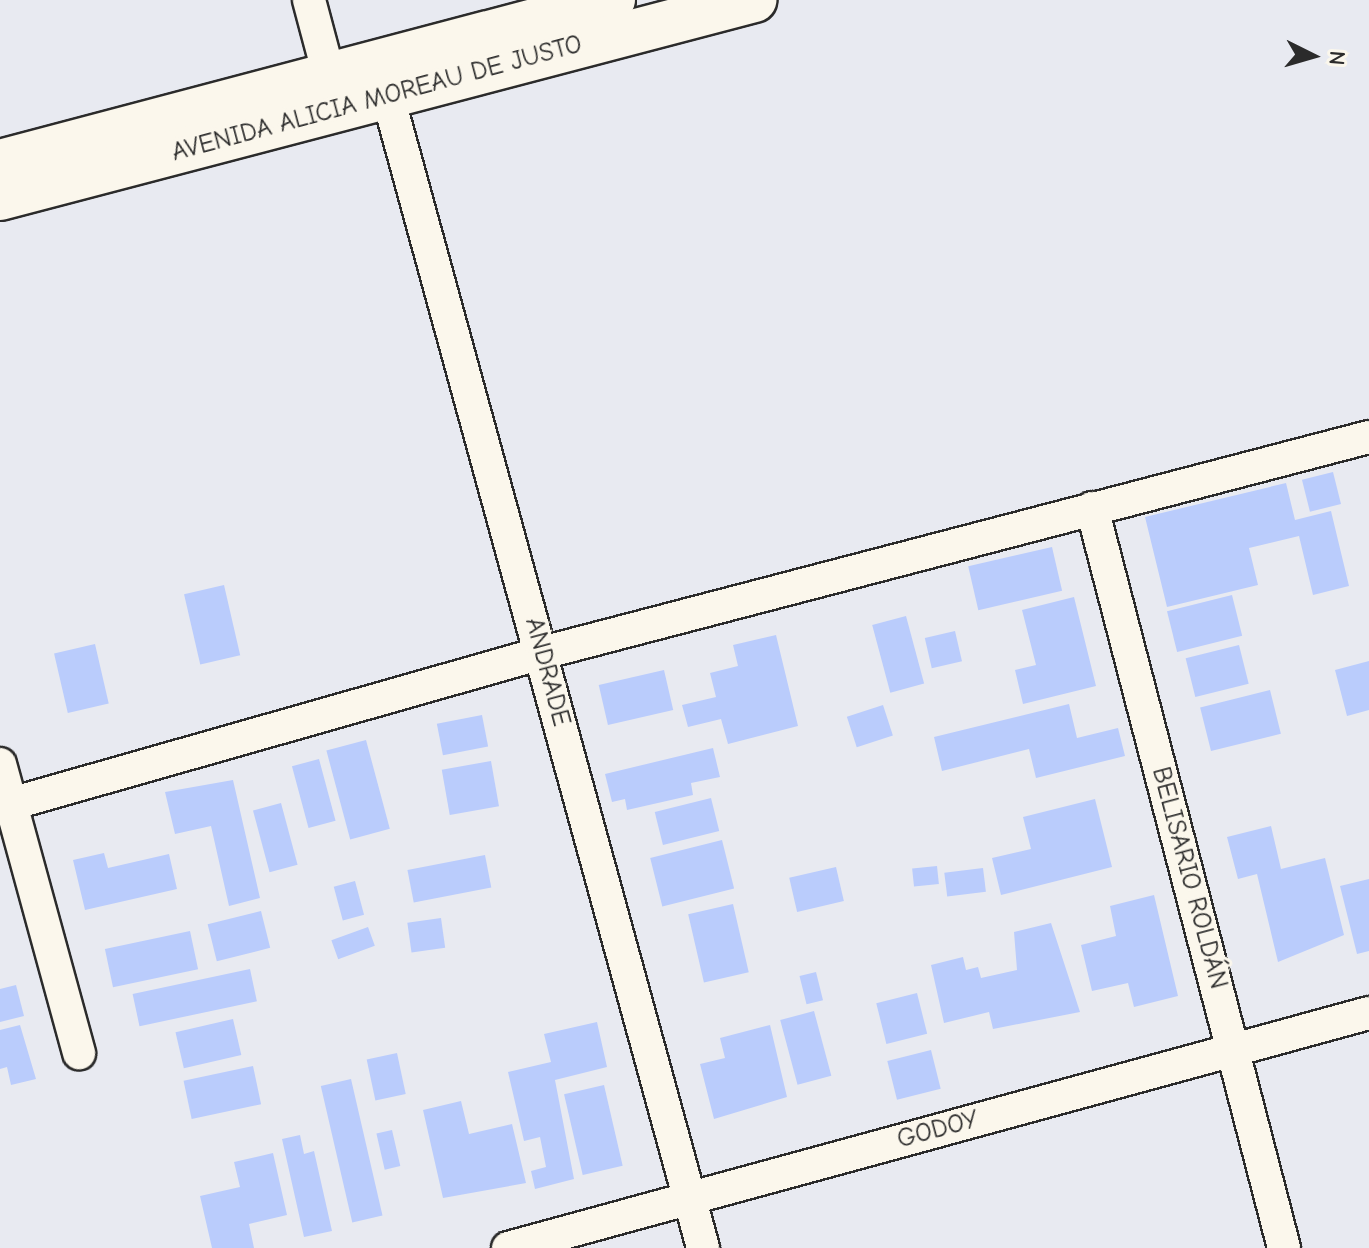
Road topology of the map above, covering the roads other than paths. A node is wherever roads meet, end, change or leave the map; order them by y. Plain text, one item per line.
1 (309, 0) edge
2 (613, 0) edge
3 (754, 0) edge
4 (329, 75) junction
5 (388, 97) junction
6 (0, 162) edge
7 (0, 198) edge
8 (1369, 437) edge
9 (1092, 508) junction
10 (542, 653) junction
11 (0, 764) edge
12 (6, 806) edge
13 (1369, 1013) edge
14 (1233, 1049) junction
15 (79, 1053) dead end
16 (689, 1199) junction
17 (508, 1248) edge
18 (703, 1248) edge
19 (1284, 1248) edge

1 - 4 street
2 - 4 main road, AVENIDA ALICIA MOREAU DE JUSTO
3 - 5 main road, AVENIDA ALICIA MOREAU DE JUSTO
4 - 6 main road, AVENIDA ALICIA MOREAU DE JUSTO
5 - 7 main road, AVENIDA ALICIA MOREAU DE JUSTO
5 - 10 street, ANDRADE
8 - 9 street
9 - 10 street
9 - 14 street, BELISARIO ROLDÁN
10 - 12 street
10 - 16 street, ANDRADE
11 - 12 street
12 - 15 street
13 - 14 street, GODOY
14 - 16 street, GODOY
14 - 19 street, BELISARIO ROLDÁN
16 - 17 street, GODOY
16 - 18 street, ANDRADE

